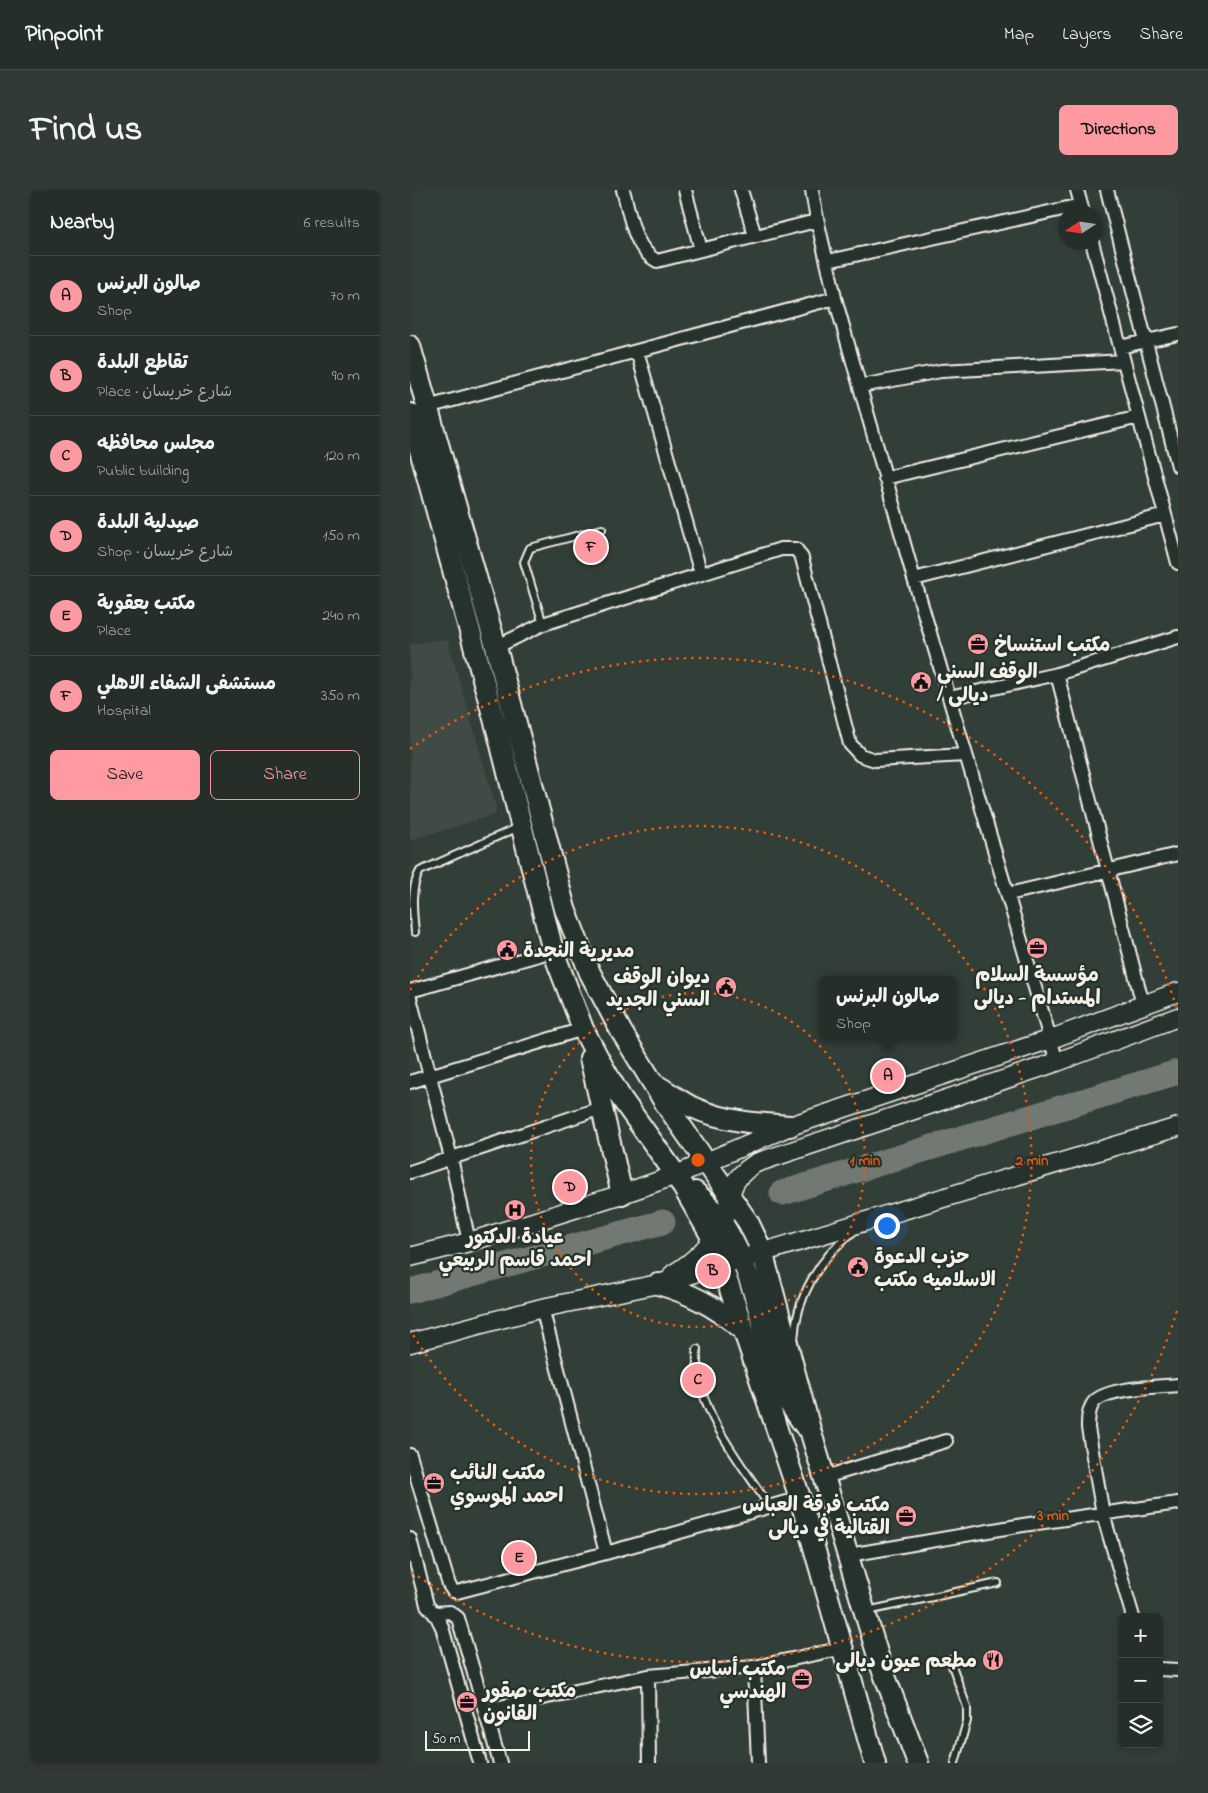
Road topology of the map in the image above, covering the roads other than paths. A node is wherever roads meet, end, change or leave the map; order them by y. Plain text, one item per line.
1 (623, 190) edge
2 (685, 190) edge
3 (741, 190) edge
4 (812, 190) edge
5 (1077, 190) edge
6 (1107, 190) edge
7 (1081, 205) edge
8 (1058, 214) edge
9 (816, 221) junction
10 (755, 236) junction
11 (702, 250) junction
12 (1094, 250) edge
13 (828, 261) junction
14 (835, 298) junction
15 (1178, 334) edge
16 (1146, 341) junction
17 (410, 346) edge
18 (1120, 348) junction
19 (637, 351) junction
20 (1124, 360) junction
21 (861, 386) junction
22 (1139, 417) junction
23 (419, 422) edge
24 (1178, 466) edge
25 (885, 478) junction
26 (1165, 515) junction
27 (602, 529) dead end
28 (1178, 563) edge
29 (701, 574) junction
30 (914, 579) junction
31 (543, 624) junction
32 (1178, 637) edge
33 (496, 647) junction
34 (1058, 674) junction
35 (948, 698) junction
36 (965, 755) junction
37 (522, 826) junction
38 (1178, 854) edge
39 (1109, 872) junction
40 (1009, 894) junction
41 (415, 932) dead end
42 (553, 951) junction
43 (410, 991) edge
44 (1178, 992) edge
45 (410, 998) edge
46 (1143, 1005) junction
47 (1178, 1017) edge
48 (583, 1029) junction
49 (1052, 1039) junction
50 (1057, 1062) junction
51 (429, 1075) junction
52 (410, 1082) edge
53 (651, 1082) junction
54 (601, 1108) junction
55 (790, 1126) junction
56 (1178, 1126) edge
57 (451, 1158) junction
58 (707, 1162) junction
59 (410, 1172) edge
60 (676, 1175) junction
61 (622, 1194) junction
62 (729, 1195) junction
63 (877, 1219) junction
64 (718, 1230) junction
65 (469, 1242) junction
66 (762, 1251) junction
67 (410, 1257) edge
68 (741, 1258) junction
69 (721, 1264) junction
70 (658, 1284) junction
71 (542, 1308) junction
72 (741, 1328) junction
73 (410, 1343) edge
74 (697, 1349) dead end
75 (793, 1361) junction
76 (1178, 1384) edge
77 (812, 1433) junction
78 (946, 1441) dead end
79 (410, 1455) edge
80 (825, 1477) junction
81 (800, 1498) junction
82 (1178, 1503) edge
83 (769, 1506) junction
84 (1103, 1514) junction
85 (410, 1539) edge
86 (606, 1553) junction
87 (849, 1555) junction
88 (998, 1583) dead end
89 (865, 1611) junction
90 (1132, 1613) edge
91 (435, 1614) junction
92 (844, 1648) junction
93 (950, 1660) dead end
94 (881, 1666) junction
95 (754, 1667) junction
96 (1163, 1669) edge
97 (1178, 1670) edge
98 (648, 1676) junction
99 (485, 1710) junction
100 (480, 1763) edge
101 (500, 1763) edge
102 (649, 1763) edge
103 (758, 1763) edge
104 (875, 1763) edge
105 (906, 1763) edge
106 (918, 1763) edge
107 (954, 1763) edge

1 - 11 street
2 - 11 street
3 - 10 street
4 - 9 street
5 - 7 street
6 - 16 street
8 - 13 street
9 - 10 street
9 - 13 street
10 - 11 street
12 - 18 street
13 - 14 street
14 - 19 street
14 - 21 street
15 - 16 street
16 - 18 street
16 - 24 street
17 - 23 main road
18 - 20 street
19 - 23 street
19 - 29 street
20 - 21 street
20 - 22 street
21 - 25 street
22 - 25 street
22 - 26 street
23 - 33 main road
23 - 37 main road
25 - 30 street
26 - 28 street
26 - 30 street
27 - 31 lane
29 - 31 street
29 - 36 street
30 - 35 street
31 - 33 street
32 - 34 street
33 - 53 main road
34 - 35 street
34 - 39 street
35 - 36 street
36 - 40 street
37 - 41 lane
37 - 42 main road
38 - 39 street
39 - 40 street
39 - 46 street
40 - 49 street
42 - 43 street
42 - 48 main road
44 - 46 street
45 - 51 street
46 - 49 street
47 - 50 street
48 - 51 street
48 - 54 main road
48 - 60 main road
49 - 50 street
49 - 55 street
50 - 62 street
51 - 52 street
51 - 57 street
53 - 55 main road
53 - 58 main road
54 - 57 street
54 - 61 main road
55 - 58 street
56 - 63 street
57 - 59 street
57 - 65 street
58 - 60 street
58 - 62 main road
60 - 61 street
60 - 64 main road
61 - 65 street
62 - 64 street
62 - 66 main road
63 - 66 street
63 - 75 lane
64 - 68 main road
64 - 69 main road
64 - 70 street
65 - 67 street
66 - 68 street
66 - 75 main road
68 - 69 street
68 - 77 main road
69 - 70 street
69 - 72 main road
70 - 71 street
70 - 72 main road
71 - 73 street
71 - 86 street
72 - 81 main road
74 - 83 lane
75 - 77 main road
76 - 84 street
77 - 80 main road
78 - 80 street
79 - 86 street
80 - 87 main road
81 - 83 street
81 - 92 main road
82 - 84 street
83 - 86 street
84 - 87 street
84 - 90 street
85 - 91 street
87 - 89 main road
88 - 89 lane
89 - 94 main road
91 - 99 street
91 - 100 street
92 - 95 street
92 - 104 main road
93 - 107 lane
94 - 105 main road
94 - 106 main road
95 - 98 street
95 - 103 street
96 - 97 street
98 - 99 street
98 - 102 street
99 - 101 street

